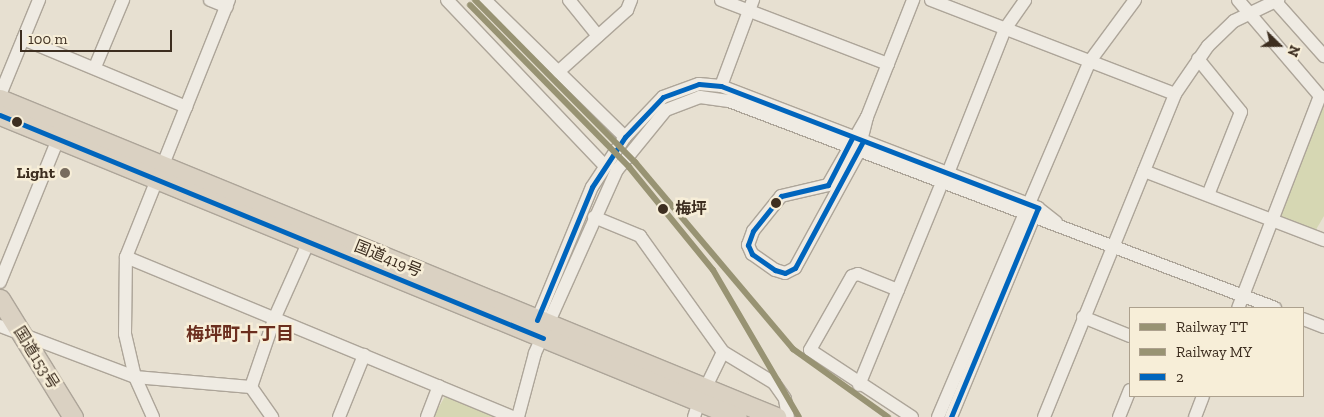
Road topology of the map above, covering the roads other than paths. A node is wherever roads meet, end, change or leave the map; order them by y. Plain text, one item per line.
1 (39, 0) edge
2 (122, 0) edge
3 (210, 0) edge
4 (447, 0) edge
5 (485, 0) edge
6 (569, 0) edge
7 (631, 0) edge
8 (721, 0) edge
9 (913, 0) edge
10 (932, 0) edge
11 (1025, 0) edge
12 (1135, 0) edge
13 (1238, 0) edge
14 (1276, 0) edge
15 (228, 3) edge
16 (750, 5) edge
17 (1247, 11) junction
18 (1005, 29) junction
19 (598, 36) junction
20 (24, 39) junction
21 (1324, 56) edge
22 (1198, 59) junction
23 (1090, 61) junction
24 (888, 64) junction
25 (95, 67) junction
26 (558, 72) junction
27 (722, 86) junction
28 (1175, 94) junction
29 (0, 95) edge
30 (0, 99) edge
31 (186, 107) junction
32 (0, 115) edge
33 (625, 137) junction
34 (58, 139) junction
35 (855, 145) junction
36 (605, 166) junction
37 (1144, 171) junction
38 (158, 173) junction
39 (945, 178) junction
40 (1208, 195) junction
41 (1031, 212) junction
42 (594, 217) junction
43 (1272, 221) junction
44 (1323, 238) edge
45 (309, 241) junction
46 (1114, 246) junction
47 (126, 257) junction
48 (0, 282) edge
49 (898, 290) junction
50 (1244, 296) junction
51 (0, 299) edge
52 (1238, 307) edge
53 (1272, 307) edge
54 (275, 317) junction
55 (1083, 317) junction
56 (1304, 319) edge
57 (0, 326) edge
58 (1324, 328) edge
59 (21, 334) junction
60 (539, 334) junction
61 (1129, 336) edge
62 (723, 352) junction
63 (364, 355) junction
64 (135, 377) junction
65 (858, 385) junction
66 (439, 386) junction
67 (251, 387) junction
68 (1129, 392) edge
69 (1203, 397) edge
70 (699, 403) edge
71 (73, 417) edge
72 (153, 417) edge
73 (272, 417) edge
74 (339, 417) edge
75 (427, 417) edge
76 (514, 417) edge
77 (518, 417) edge
78 (737, 417) edge
79 (776, 417) edge
80 (788, 417) edge
81 (912, 417) edge
82 (938, 417) edge
83 (951, 417) edge
84 (1044, 417) edge
85 (1119, 417) edge
86 (1194, 417) edge

1 - 20 street
2 - 25 street
3 - 15 street
4 - 36 street
5 - 26 street
6 - 19 street
7 - 19 street
8 - 16 street
9 - 24 street
10 - 18 street
11 - 18 street
12 - 23 street
13 - 17 street
14 - 17 street
14 - 21 street
15 - 31 street
16 - 24 street
16 - 27 street
17 - 22 street
17 - 43 street
18 - 23 street
18 - 39 street
19 - 26 street
20 - 25 street
20 - 29 street
22 - 28 street
22 - 40 street
23 - 28 street
23 - 41 street
24 - 35 street
25 - 31 street
26 - 33 street
27 - 33 street
27 - 35 street
28 - 37 street
30 - 38 highway, 国道419号
31 - 38 street
32 - 34 highway, 国道419号
33 - 36 street
34 - 38 highway, 国道419号
34 - 48 street
35 - 35 street
35 - 39 street
35 - 42 street
36 - 60 street
37 - 40 street
37 - 46 street
38 - 45 highway, 国道419号
38 - 47 street
38 - 60 highway, 国道419号
39 - 41 street
39 - 49 street
40 - 43 street
41 - 46 street
41 - 82 street
41 - 83 street
42 - 60 street
42 - 62 street
43 - 44 street
43 - 50 street
45 - 54 street
45 - 60 highway, 国道419号
46 - 50 street
46 - 55 street
47 - 54 street
47 - 64 street
49 - 65 street
49 - 65 street
50 - 52 street
50 - 53 street
51 - 59 highway, 国道153号
54 - 63 street
54 - 67 street
55 - 61 street
55 - 84 street
56 - 58 street
57 - 59 street
59 - 64 street
59 - 71 highway, 国道153号
60 - 70 highway, 国道419号
60 - 77 street
62 - 70 street
62 - 80 street
63 - 66 street
63 - 74 street
64 - 67 street
64 - 72 street
65 - 81 street
66 - 75 street
66 - 76 street
67 - 73 street
68 - 85 street
69 - 86 street
70 - 78 highway, 国道419号
70 - 79 highway, 国道419号

